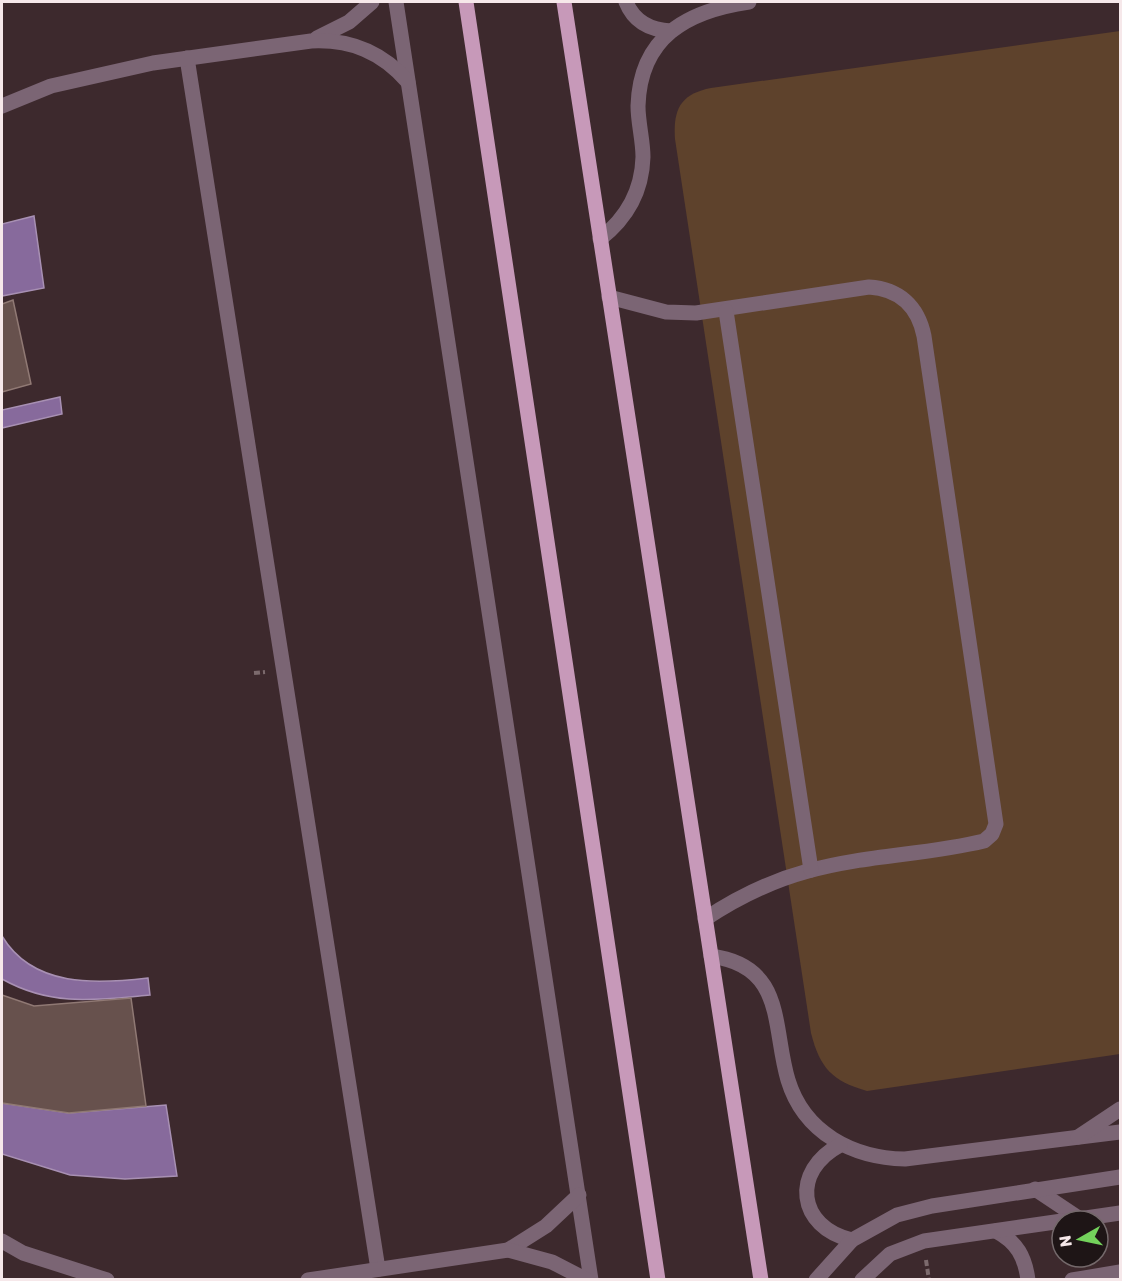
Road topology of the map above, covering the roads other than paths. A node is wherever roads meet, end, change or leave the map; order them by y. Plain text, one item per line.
1 (372, 2) edge
2 (396, 2) edge
3 (466, 2) edge
4 (564, 2) edge
5 (626, 2) edge
6 (749, 2) edge
7 (671, 31) junction
8 (311, 41) junction
9 (187, 58) junction
10 (408, 82) junction
11 (2, 106) edge
12 (600, 239) junction
13 (609, 297) junction
14 (726, 310) junction
15 (811, 870) junction
16 (705, 919) junction
17 (711, 956) junction
18 (1120, 1109) edge
19 (1120, 1132) edge
20 (1077, 1138) junction
21 (840, 1145) junction
22 (1120, 1177) edge
23 (1035, 1189) junction
24 (579, 1195) junction
25 (1057, 1209) edge
26 (1050, 1223) edge
27 (996, 1231) junction
28 (852, 1240) junction
29 (2, 1241) edge
30 (508, 1250) junction
31 (378, 1269) junction
32 (1120, 1272) edge
33 (106, 1280) edge
34 (308, 1280) edge
35 (589, 1280) edge
36 (658, 1280) edge
37 (761, 1280) edge
38 (816, 1280) edge
39 (862, 1280) edge
40 (1028, 1280) edge
41 (1072, 1280) edge

1 - 8 street
2 - 10 street
3 - 36 main road
4 - 12 main road
5 - 7 street
6 - 7 street
7 - 12 street
8 - 9 street
8 - 10 street
9 - 11 street
9 - 31 street
10 - 24 street
12 - 13 main road
13 - 14 street
13 - 16 main road
14 - 15 street
14 - 15 street
15 - 16 street
16 - 17 main road
17 - 21 street
17 - 37 main road
18 - 20 street
19 - 20 street
20 - 21 street
21 - 28 street
22 - 23 street
23 - 25 street
23 - 28 street
24 - 30 street
24 - 35 street
26 - 27 street
27 - 39 street
27 - 40 street
28 - 38 street
29 - 33 street
30 - 31 street
30 - 35 street
31 - 34 street
32 - 41 street

